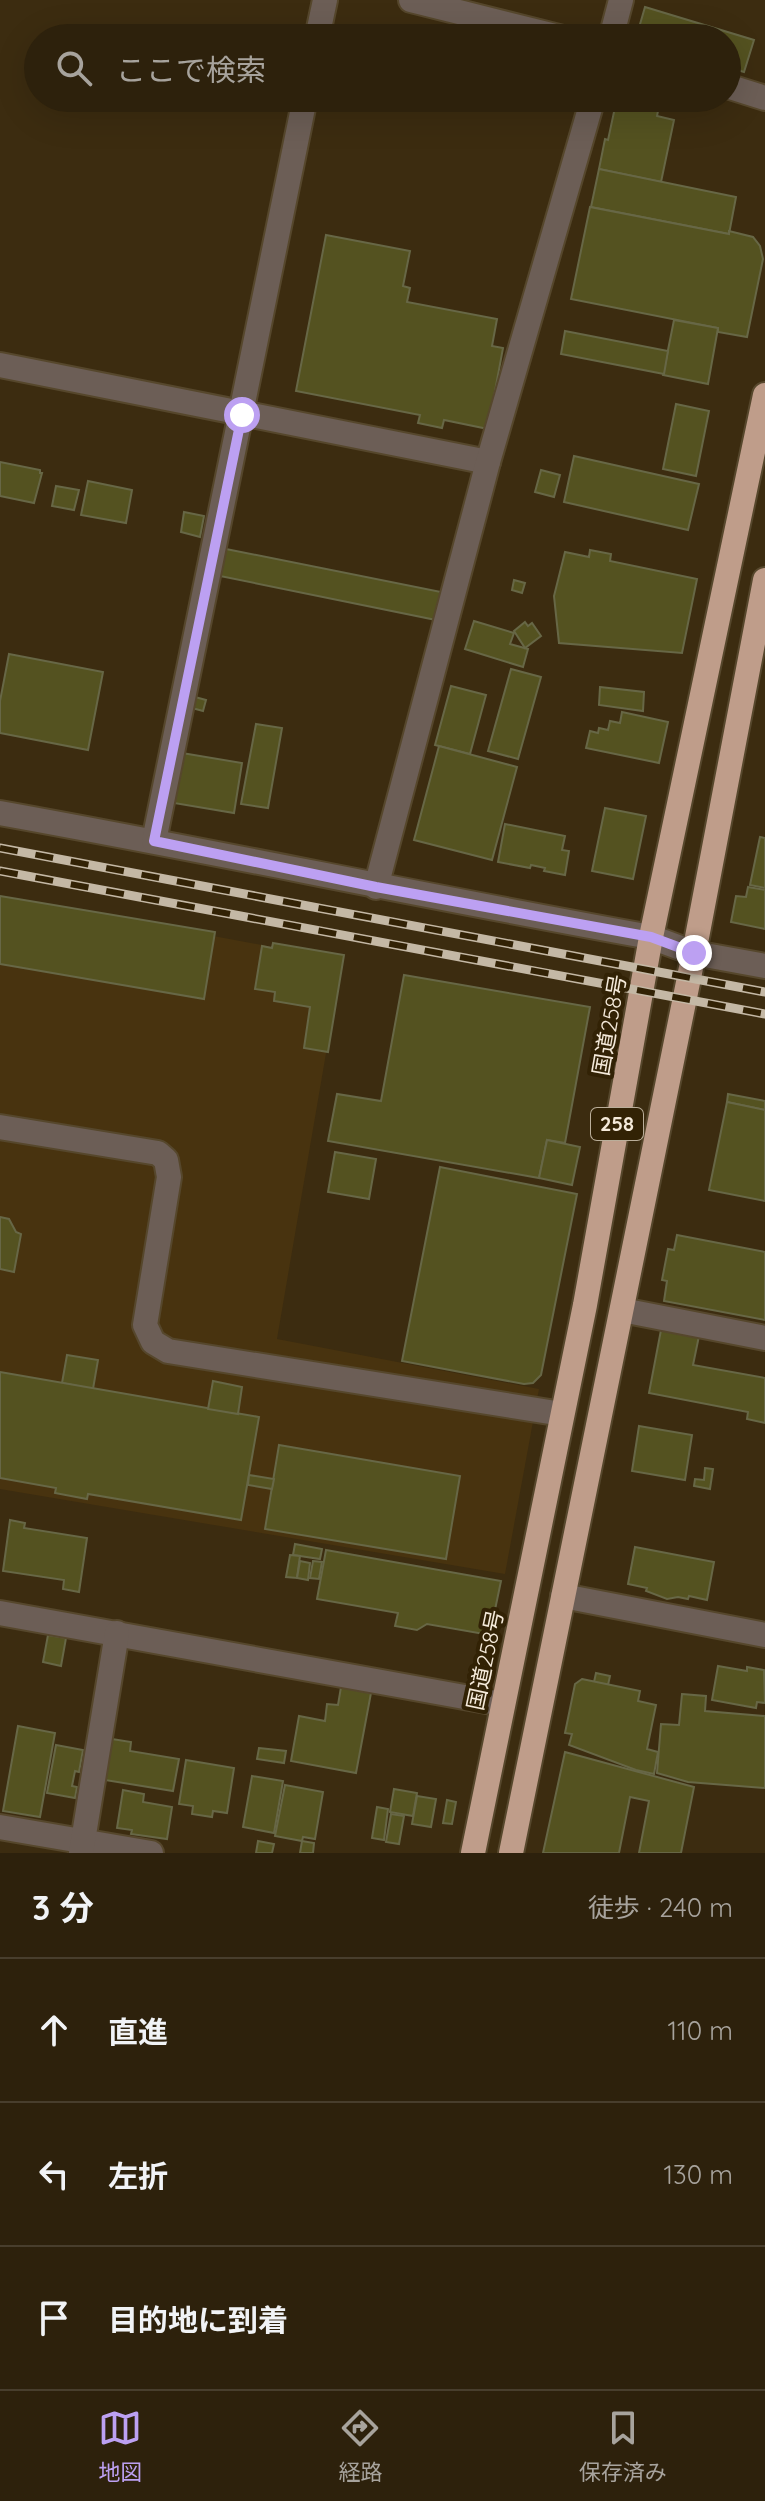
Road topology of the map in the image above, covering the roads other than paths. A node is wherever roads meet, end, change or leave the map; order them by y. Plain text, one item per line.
1 (325, 0) edge
2 (411, 0) edge
3 (621, 0) edge
4 (320, 24) edge
5 (507, 24) edge
6 (615, 24) edge
7 (741, 90) edge
8 (765, 98) edge
9 (302, 112) edge
10 (589, 112) edge
11 (0, 365) edge
12 (765, 395) edge
13 (242, 415) junction
14 (488, 462) junction
15 (764, 586) edge
16 (0, 813) edge
17 (154, 841) junction
18 (376, 887) junction
19 (651, 937) junction
20 (694, 953) junction
21 (765, 966) edge
22 (0, 1127) edge
23 (622, 1310) junction
24 (765, 1338) edge
25 (562, 1414) junction
26 (563, 1596) junction
27 (0, 1613) edge
28 (117, 1633) junction
29 (765, 1635) edge
30 (503, 1704) junction
31 (0, 1827) edge
32 (82, 1847) edge
33 (151, 1853) edge
34 (473, 1853) edge
35 (511, 1853) edge

1 - 4 street
2 - 5 street
3 - 6 street
7 - 8 street
9 - 13 street
10 - 14 street
11 - 13 street
12 - 19 highway, 国道258号 / 258
13 - 14 street
13 - 17 street
14 - 18 street
15 - 20 highway, 258
16 - 17 street
17 - 18 street
18 - 19 street
19 - 20 street
19 - 25 highway, 国道258号 / 258
20 - 21 street
20 - 23 highway, 258
22 - 25 street
23 - 24 street
23 - 26 highway, 258
25 - 30 highway, 国道258号 / 258
26 - 29 street
26 - 35 highway, 258
27 - 28 street
28 - 30 street
28 - 32 street
30 - 34 highway, 国道258号 / 258
31 - 32 street
32 - 33 street

